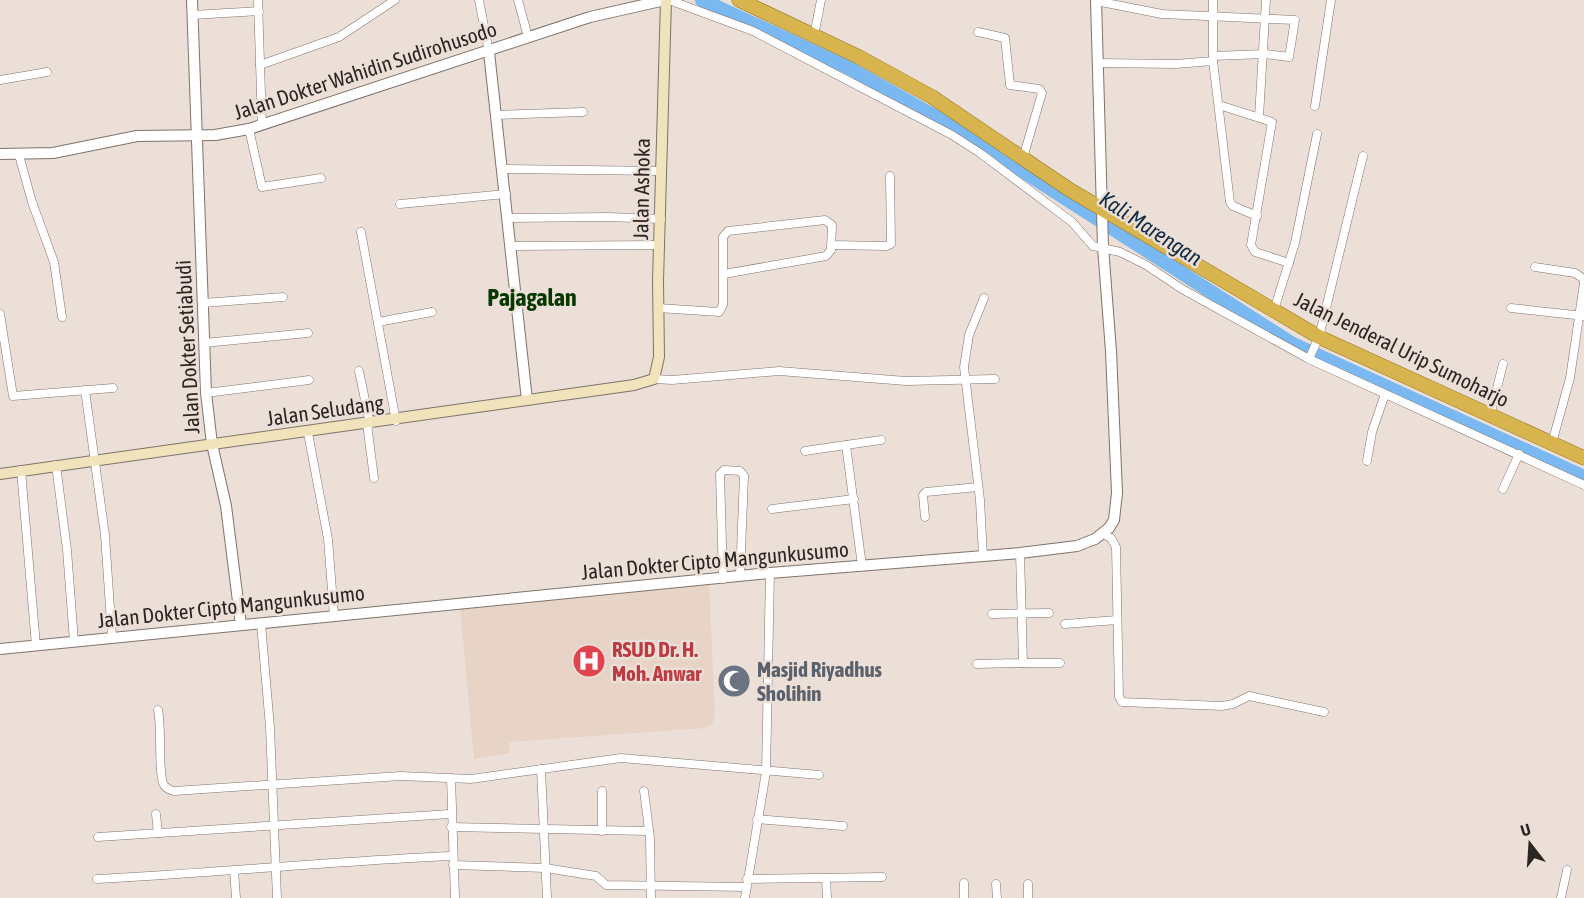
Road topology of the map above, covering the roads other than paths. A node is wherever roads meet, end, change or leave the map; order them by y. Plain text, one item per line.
1 (192, 0) edge
2 (258, 0) edge
3 (394, 0) edge
4 (479, 0) edge
5 (518, 0) edge
6 (667, 0) edge
7 (739, 0) edge
8 (820, 0) edge
9 (1213, 0) edge
10 (1266, 0) edge
11 (1331, 0) edge
12 (1096, 1) edge
13 (259, 11) junction
14 (192, 15) junction
15 (1212, 17) junction
16 (1266, 18) junction
17 (978, 32) dead end
18 (814, 36) junction
19 (528, 37) junction
20 (489, 52) junction
21 (1265, 54) junction
22 (1213, 58) junction
23 (1098, 63) junction
24 (260, 65) junction
25 (47, 72) dead end
26 (0, 80) edge
27 (1219, 105) junction
28 (1315, 106) dead end
29 (583, 112) dead end
30 (496, 115) junction
31 (1259, 117) junction
32 (262, 124) junction
33 (249, 129) junction
34 (1317, 134) dead end
35 (197, 135) junction
36 (0, 154) edge
37 (19, 155) junction
38 (1363, 156) dead end
39 (1023, 158) junction
40 (503, 170) junction
41 (660, 171) junction
42 (890, 176) dead end
43 (321, 178) dead end
44 (506, 194) junction
45 (400, 204) dead end
46 (1102, 215) junction
47 (1257, 216) junction
48 (509, 218) junction
49 (660, 219) junction
50 (361, 232) dead end
51 (831, 244) junction
52 (659, 245) junction
53 (1103, 245) junction
54 (511, 246) junction
55 (1289, 263) junction
56 (1535, 267) dead end
57 (724, 274) junction
58 (1584, 281) edge
59 (283, 297) dead end
60 (984, 298) dead end
61 (203, 303) junction
62 (658, 308) junction
63 (1511, 308) dead end
64 (1274, 310) junction
65 (432, 312) dead end
66 (0, 314) edge
67 (1582, 316) edge
68 (62, 317) dead end
69 (378, 322) junction
70 (308, 333) dead end
71 (204, 344) junction
72 (1314, 349) junction
73 (1503, 364) dead end
74 (359, 371) dead end
75 (654, 379) junction
76 (995, 379) dead end
77 (309, 380) dead end
78 (966, 382) junction
79 (112, 388) dead end
80 (85, 390) junction
81 (206, 393) junction
82 (1385, 394) junction
83 (527, 400) junction
84 (1490, 416) junction
85 (396, 420) junction
86 (368, 424) junction
87 (308, 433) junction
88 (881, 440) dead end
89 (1552, 443) junction
90 (212, 444) junction
91 (846, 445) junction
92 (805, 451) dead end
93 (1519, 454) junction
94 (1584, 458) edge
95 (95, 459) junction
96 (1367, 461) dead end
97 (56, 465) junction
98 (21, 470) junction
99 (0, 474) edge
100 (374, 478) dead end
101 (1584, 484) edge
102 (978, 487) junction
103 (1503, 489) dead end
104 (854, 499) junction
105 (772, 509) dead end
106 (925, 517) dead end
107 (1103, 534) junction
108 (1020, 554) junction
109 (983, 556) junction
110 (862, 566) junction
111 (770, 573) junction
112 (740, 576) junction
113 (723, 579) junction
114 (1023, 613) junction
115 (992, 614) dead end
116 (1049, 614) dead end
117 (334, 616) junction
118 (1117, 620) junction
119 (261, 624) junction
120 (1065, 624) dead end
121 (241, 625) junction
122 (112, 637) junction
123 (74, 641) junction
124 (36, 646) junction
125 (0, 649) edge
126 (1023, 663) junction
127 (1060, 663) dead end
128 (977, 664) dead end
129 (158, 710) dead end
130 (1324, 712) dead end
131 (541, 768) junction
132 (766, 772) junction
133 (819, 775) dead end
134 (451, 778) junction
135 (272, 783) junction
136 (602, 791) dead end
137 (644, 791) dead end
138 (156, 814) dead end
139 (450, 814) junction
140 (757, 819) junction
141 (843, 826) dead end
142 (273, 827) junction
143 (451, 827) junction
144 (545, 827) junction
145 (603, 831) junction
146 (649, 831) junction
147 (158, 833) junction
148 (98, 837) dead end
149 (453, 861) junction
150 (275, 868) junction
151 (545, 868) junction
152 (1567, 870) dead end
153 (234, 871) junction
154 (882, 876) dead end
155 (826, 878) junction
156 (97, 879) dead end
157 (746, 883) junction
158 (964, 883) dead end
159 (652, 884) junction
160 (996, 884) dead end
161 (1028, 884) dead end
162 (236, 898) edge
163 (278, 898) edge
164 (455, 898) edge
165 (547, 898) edge
166 (651, 898) edge
167 (745, 898) edge
168 (827, 898) edge
169 (964, 898) edge
170 (997, 898) edge
171 (1028, 898) edge
172 (1561, 898) edge

1 - 14 street, Jalan Dokter Setiabudi
2 - 13 street
3 - 24 street
4 - 20 street
5 - 19 street
6 - 19 street, Jalan Dokter Wahidin Sudirohusodo
6 - 41 main road, Jalan Ashoka
6 - 53 street
7 - 18 highway, Jalan Jenderal Urip Sumoharjo
8 - 18 street
9 - 15 street
10 - 16 street
11 - 28 street
12 - 15 street
12 - 23 street
13 - 14 street
13 - 24 street
14 - 35 street, Jalan Dokter Setiabudi
15 - 16 street
15 - 22 street
16 - 21 street
16 - 21 street
17 - 39 street
18 - 39 highway, Jalan Jenderal Urip Sumoharjo
19 - 20 street, Jalan Dokter Wahidin Sudirohusodo
20 - 30 street
20 - 32 street, Jalan Dokter Wahidin Sudirohusodo
21 - 22 street
21 - 31 street
22 - 23 street
22 - 27 street
23 - 46 street
24 - 32 street
25 - 26 street
27 - 31 street
27 - 47 street
29 - 30 street
30 - 40 street
31 - 47 street
32 - 33 street, Jalan Dokter Wahidin Sudirohusodo
33 - 35 street, Jalan Dokter Wahidin Sudirohusodo
33 - 43 street
34 - 55 street
35 - 37 street, Jalan Dokter Wahidin Sudirohusodo
35 - 61 street, Jalan Dokter Setiabudi
36 - 37 street, Jalan Dokter Wahidin Sudirohusodo
37 - 68 street
38 - 72 street
39 - 46 highway, Jalan Jenderal Urip Sumoharjo
40 - 41 street
40 - 44 street
41 - 49 main road, Jalan Ashoka
42 - 51 street
44 - 45 street
44 - 48 street
46 - 53 street
46 - 64 highway, Jalan Jenderal Urip Sumoharjo
47 - 55 street
48 - 49 street
48 - 54 street
49 - 52 main road, Jalan Ashoka
50 - 69 street
51 - 57 street
51 - 57 street
52 - 54 street
52 - 62 main road, Jalan Ashoka
53 - 72 street
53 - 107 street
54 - 83 street
55 - 64 street
56 - 58 street
57 - 62 street
58 - 67 street
59 - 61 street
60 - 78 street
61 - 71 street, Jalan Dokter Setiabudi
62 - 75 main road, Jalan Ashoka
63 - 67 street
64 - 72 highway, Jalan Jenderal Urip Sumoharjo
65 - 69 street
66 - 80 street
67 - 89 street
69 - 85 street
70 - 71 street
71 - 81 street, Jalan Dokter Setiabudi
72 - 82 street
72 - 84 highway, Jalan Jenderal Urip Sumoharjo
73 - 84 street
74 - 86 street
75 - 78 street
75 - 83 main road, Jalan Seludang
76 - 78 street
77 - 81 street
78 - 102 street
79 - 80 street
80 - 95 street
81 - 90 street, Jalan Dokter Setiabudi
82 - 93 street
82 - 96 street
83 - 85 main road, Jalan Seludang
84 - 89 highway, Jalan Jenderal Urip Sumoharjo
85 - 86 main road, Jalan Seludang
86 - 87 main road, Jalan Seludang
86 - 100 street
87 - 90 main road, Jalan Seludang
87 - 117 street
88 - 91 street
89 - 94 highway, Jalan Jenderal Urip Sumoharjo
90 - 95 main road, Jalan Seludang
90 - 121 street, Jalan Dokter Setiabudi
91 - 92 street
91 - 104 street
93 - 101 street
93 - 103 street
95 - 97 main road, Jalan Seludang
95 - 122 street
97 - 98 main road, Jalan Seludang
97 - 123 street
98 - 99 main road, Jalan Seludang
98 - 124 street
102 - 106 street
102 - 109 street
104 - 105 street
104 - 110 street
107 - 108 street, Jalan Dokter Cipto Mangunkusumo
107 - 118 street
108 - 109 street, Jalan Dokter Cipto Mangunkusumo
108 - 114 street
109 - 110 street, Jalan Dokter Cipto Mangunkusumo
110 - 111 street, Jalan Dokter Cipto Mangunkusumo
111 - 112 street, Jalan Dokter Cipto Mangunkusumo
111 - 132 street
112 - 113 street, Jalan Dokter Cipto Mangunkusumo
112 - 113 street
113 - 117 street, Jalan Dokter Cipto Mangunkusumo
114 - 115 street
114 - 116 street
114 - 126 street
117 - 119 street, Jalan Dokter Cipto Mangunkusumo
118 - 120 street
118 - 130 street
119 - 121 street, Jalan Dokter Cipto Mangunkusumo
119 - 135 street
121 - 122 street, Jalan Dokter Cipto Mangunkusumo
122 - 123 street, Jalan Dokter Cipto Mangunkusumo
123 - 124 street, Jalan Dokter Cipto Mangunkusumo
124 - 125 street, Jalan Dokter Cipto Mangunkusumo
126 - 127 street
126 - 128 street
129 - 135 street
131 - 132 street
131 - 134 street
131 - 144 street
132 - 133 street
132 - 140 street
134 - 135 street
134 - 139 street
135 - 142 street
136 - 145 street
137 - 146 street
138 - 147 street
139 - 142 street
139 - 143 street
140 - 141 street
140 - 157 street
142 - 147 street
142 - 150 street
143 - 144 street
143 - 149 street
144 - 145 street
144 - 151 street
145 - 146 street
146 - 159 street
147 - 148 street
149 - 150 street
149 - 151 street
149 - 164 street
150 - 153 street
150 - 163 street
151 - 159 street
151 - 165 street
152 - 172 street
153 - 156 street
153 - 162 street
154 - 155 street
155 - 157 street
155 - 168 street
157 - 159 street
157 - 167 street
158 - 169 street
159 - 166 street
160 - 170 street
161 - 171 street

